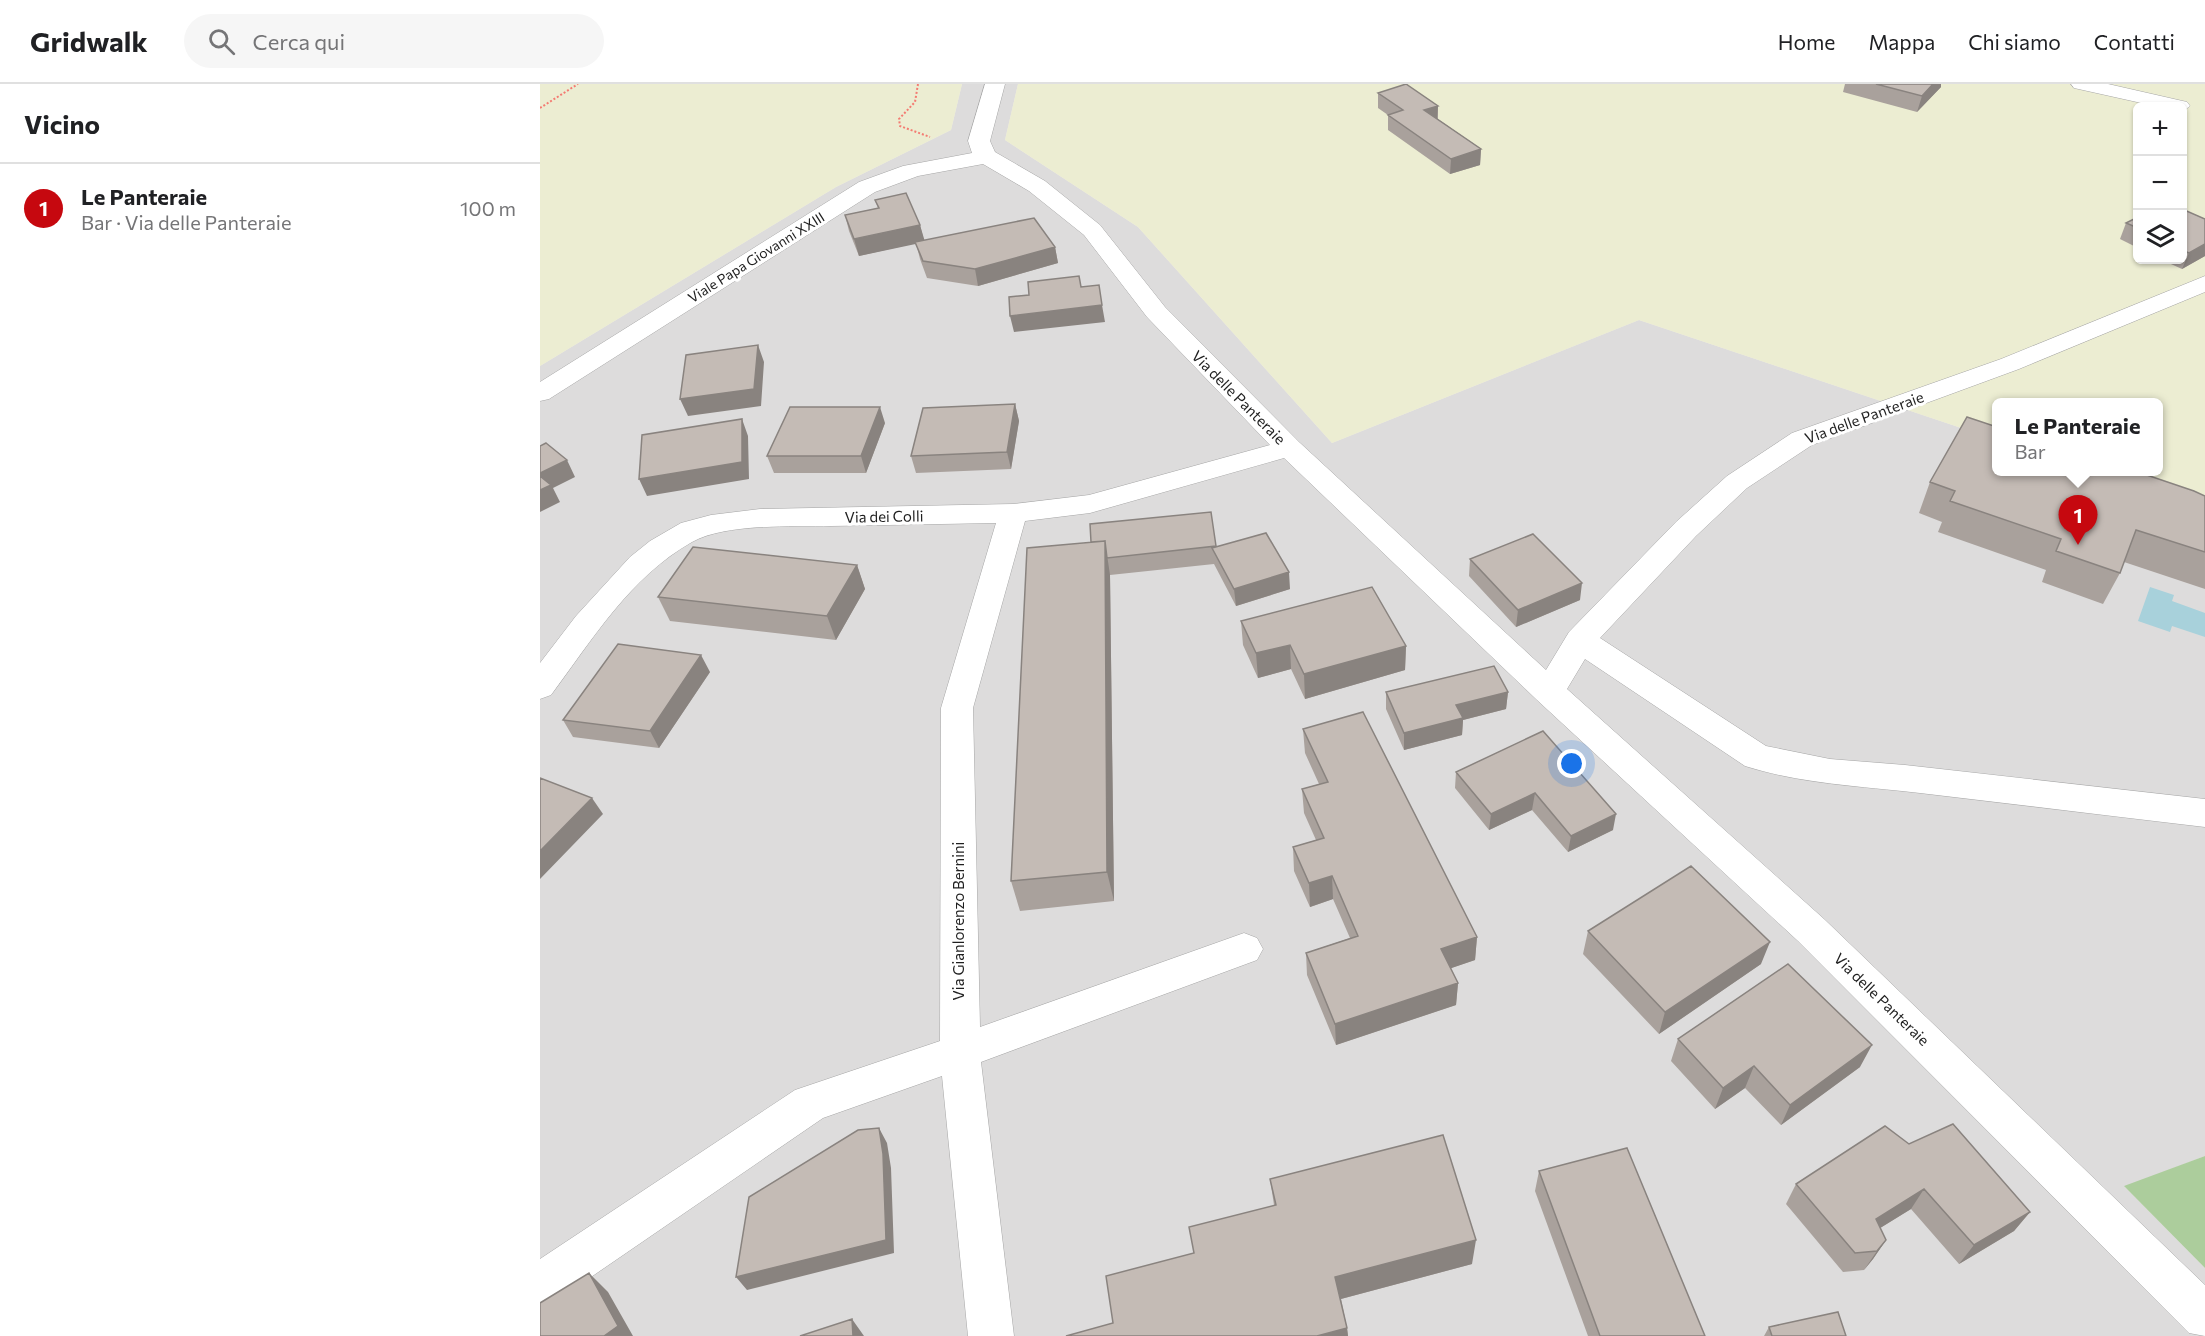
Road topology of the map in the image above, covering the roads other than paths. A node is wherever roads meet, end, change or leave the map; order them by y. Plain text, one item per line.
1 (995, 84) edge
2 (2081, 84) edge
3 (2160, 102) edge
4 (987, 157) junction
5 (2205, 283) edge
6 (540, 393) edge
7 (1289, 448) junction
8 (1013, 513) junction
9 (1580, 640) junction
10 (540, 687) edge
11 (1549, 692) junction
12 (2205, 813) edge
13 (1244, 949) dead end
14 (960, 1052) junction
15 (540, 1286) edge
16 (2205, 1317) edge
17 (991, 1336) edge

1 - 4 street
2 - 3 street
4 - 6 street, Viale Papa Giovanni XXIII
4 - 7 street, Via delle Panteraie
5 - 9 street, Via delle Panteraie
7 - 8 street, Via dei Colli
7 - 11 street, Via delle Panteraie
8 - 10 street, Via dei Colli
8 - 14 street, Via Gianlorenzo Bernini
9 - 11 street, Via delle Panteraie
9 - 12 street
11 - 16 street, Via delle Panteraie
13 - 14 street
14 - 15 street
14 - 17 street, Via Gianlorenzo Bernini

